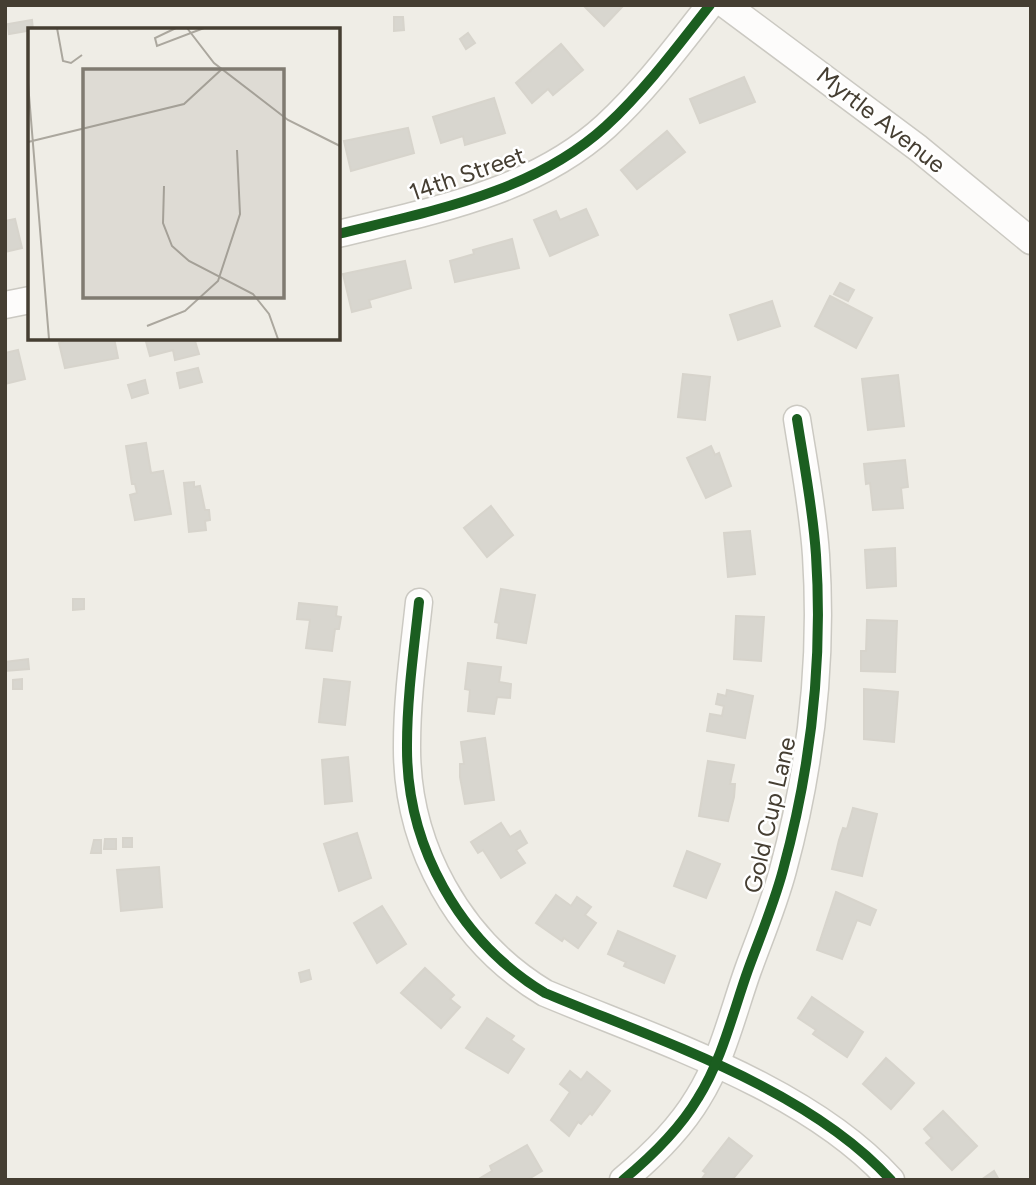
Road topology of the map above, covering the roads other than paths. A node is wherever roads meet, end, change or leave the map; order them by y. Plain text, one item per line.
1 (710, 5) edge
2 (726, 5) edge
3 (340, 234) edge
4 (1031, 241) edge
5 (28, 300) edge
6 (5, 305) edge
7 (797, 419) dead end
8 (419, 602) dead end
9 (715, 1064) junction
10 (623, 1180) edge
11 (891, 1180) edge

1 - 3 street, 14th Street
2 - 4 street, Myrtle Avenue
5 - 6 street
7 - 9 street, Gold Cup Lane
8 - 9 street
9 - 10 street, Gold Cup Lane
9 - 11 street

